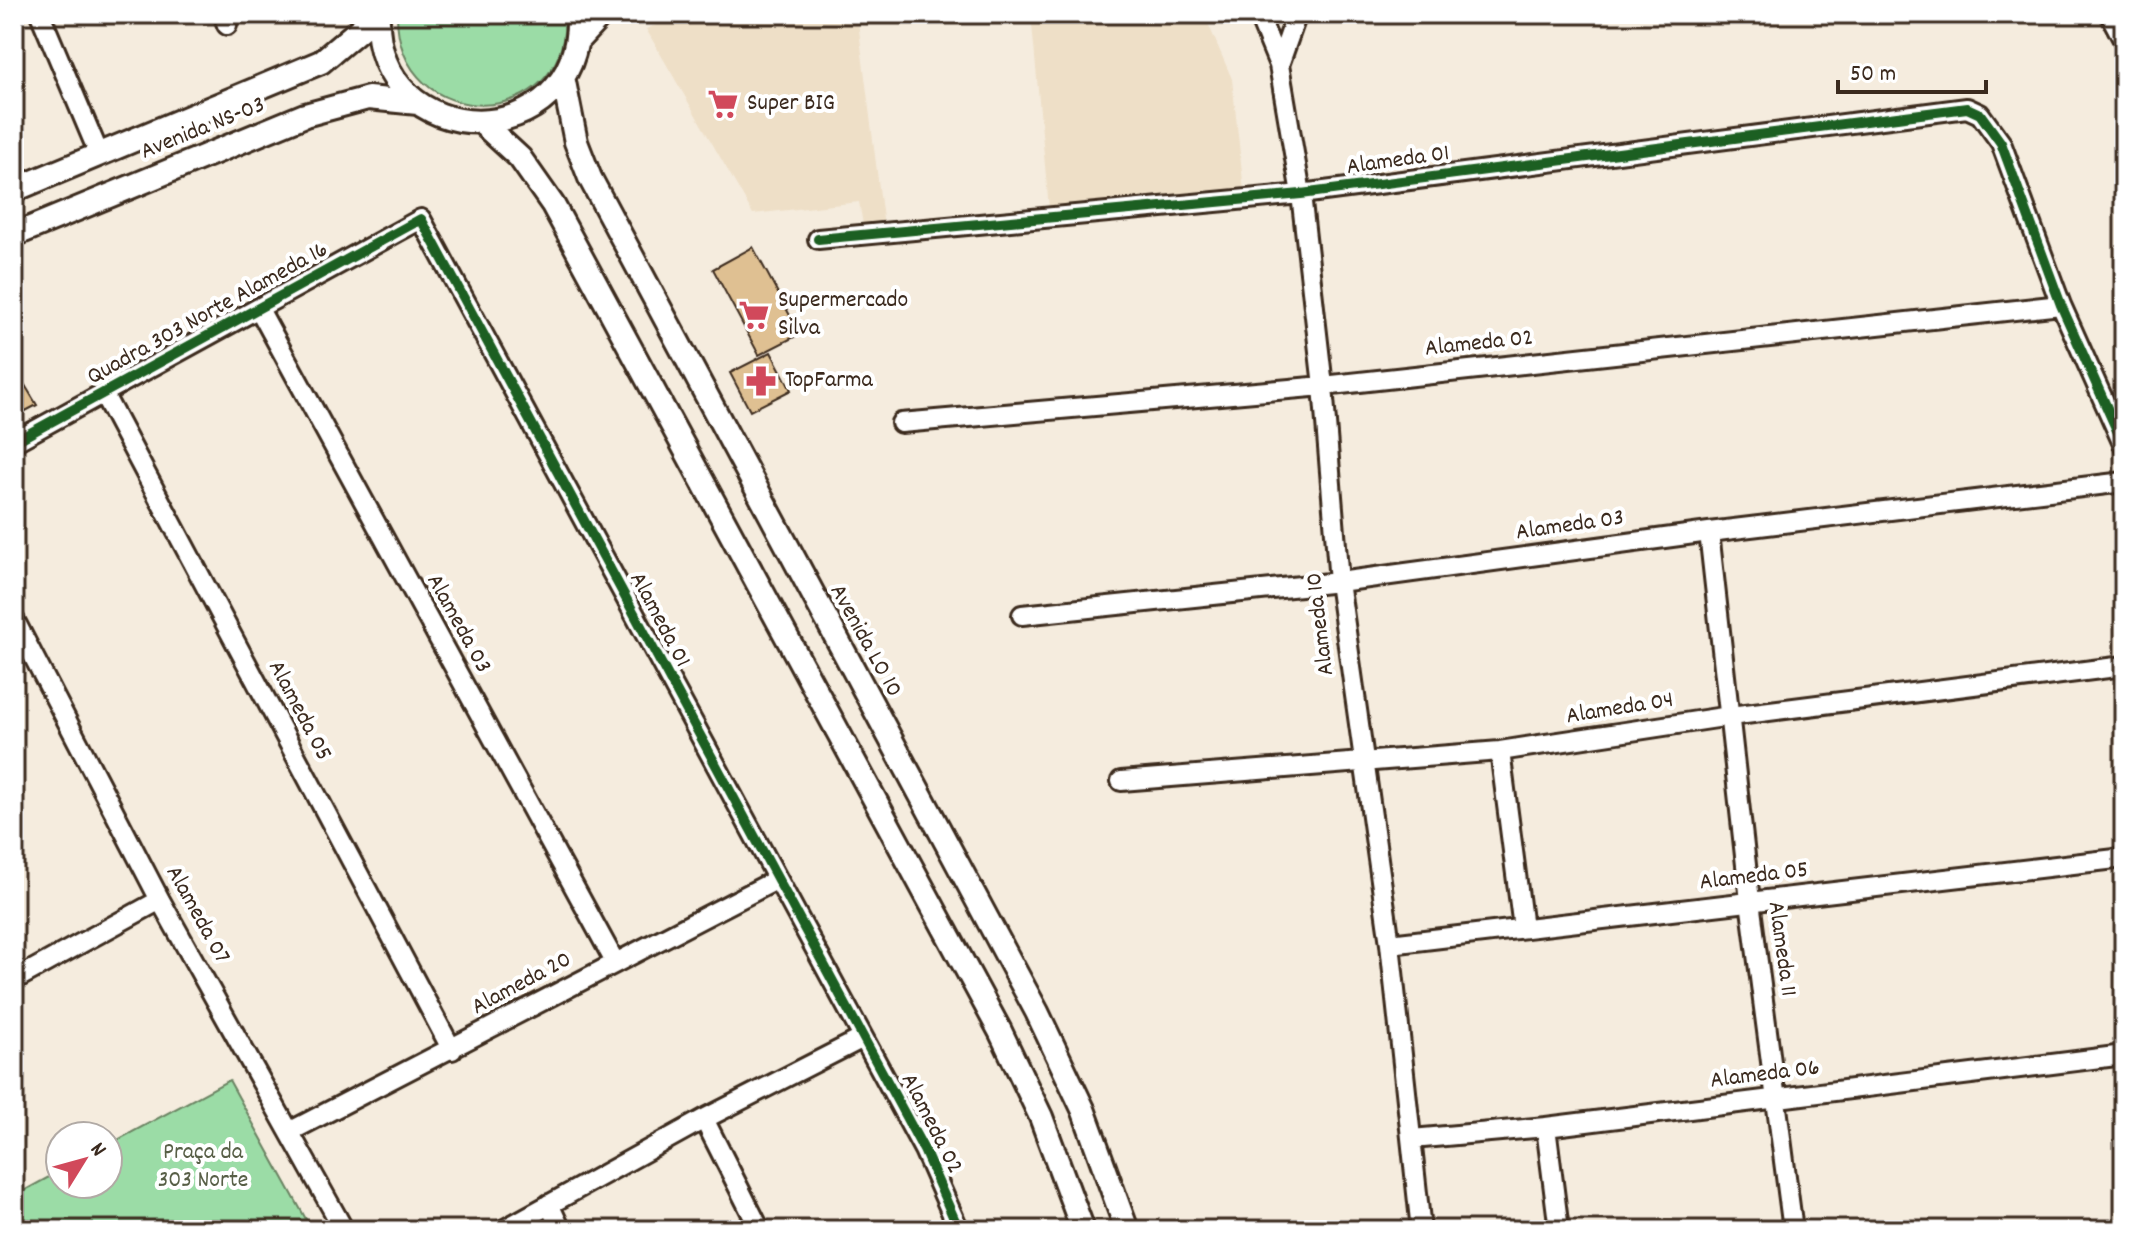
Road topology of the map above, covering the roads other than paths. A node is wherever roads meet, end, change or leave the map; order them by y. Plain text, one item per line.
1 (40, 14) edge
2 (378, 14) edge
3 (578, 14) edge
4 (602, 14) edge
5 (1258, 14) edge
6 (1297, 14) edge
7 (2112, 14) edge
8 (2124, 37) edge
9 (577, 41) junction
10 (1279, 65) junction
11 (563, 77) junction
12 (418, 103) junction
13 (482, 123) junction
14 (99, 154) junction
15 (14, 190) edge
16 (1301, 194) junction
17 (421, 219) joint
18 (14, 235) edge
19 (818, 239) dead end
20 (2061, 305) junction
21 (259, 309) junction
22 (1323, 386) junction
23 (104, 395) junction
24 (901, 423) dead end
25 (14, 442) edge
26 (2124, 446) edge
27 (2124, 482) edge
28 (1709, 532) junction
29 (1339, 582) junction
30 (1022, 615) dead end
31 (14, 619) edge
32 (2124, 666) edge
33 (1730, 716) junction
34 (1500, 751) junction
35 (1362, 762) junction
36 (1121, 781) dead end
37 (2124, 858) edge
38 (776, 880) junction
39 (160, 900) junction
40 (1750, 901) junction
41 (1523, 928) junction
42 (1390, 944) junction
43 (615, 962) junction
44 (14, 980) edge
45 (861, 1039) junction
46 (452, 1050) junction
47 (2124, 1055) edge
48 (1778, 1098) junction
49 (704, 1119) junction
50 (1546, 1127) junction
51 (291, 1131) junction
52 (1412, 1139) junction
53 (549, 1204) junction
54 (344, 1230) edge
55 (503, 1230) edge
56 (561, 1230) edge
57 (760, 1230) edge
58 (959, 1230) edge
59 (1083, 1230) edge
60 (1127, 1230) edge
61 (1421, 1230) edge
62 (1559, 1230) edge
63 (1793, 1230) edge

1 - 14 street
2 - 12 street
2 - 14 street, Avenida NS-03
3 - 9 street
4 - 9 street
5 - 10 street
6 - 10 street, Alameda 10
7 - 8 street
9 - 11 street
10 - 16 street, Alameda 10
11 - 13 street
11 - 60 street, Avenida LO 10
12 - 13 street
12 - 18 street, Avenida NS-03
13 - 59 street
14 - 15 street, Avenida NS-03
16 - 19 street, Alameda 01
16 - 20 street, Alameda 01
16 - 22 street, Alameda 10
17 - 21 street, Quadra 303 Norte Alameda 16
17 - 38 street, Alameda 01
20 - 22 street, Alameda 02
20 - 26 street
21 - 23 street, Quadra 303 Norte Alameda 16
21 - 43 street, Alameda 03
22 - 24 street, Alameda 02
22 - 29 street, Alameda 10
23 - 25 street, Quadra 303 Norte Alameda 16
23 - 46 street, Alameda 05
27 - 28 street, Alameda 03
28 - 29 street, Alameda 03
28 - 33 street, Alameda 11
29 - 30 street, Alameda 03
29 - 35 street, Alameda 10
31 - 39 street, Alameda 07
32 - 33 street, Alameda 04
33 - 34 street, Alameda 04
33 - 40 street, Alameda 11
34 - 35 street, Alameda 04
34 - 41 street
35 - 36 street, Alameda 04
35 - 42 street, Alameda 10
37 - 40 street, Alameda 05
38 - 43 street, Alameda 20
38 - 45 street, Alameda 01
39 - 44 street
39 - 51 street, Alameda 07
40 - 41 street, Alameda 05
40 - 48 street, Alameda 11
41 - 42 street, Alameda 05
42 - 52 street, Alameda 10
43 - 46 street, Alameda 20
45 - 49 street
45 - 58 street, Alameda 02
46 - 51 street, Alameda 20
47 - 48 street, Alameda 06
48 - 50 street, Alameda 06
48 - 63 street, Alameda 11
49 - 53 street
49 - 57 street
50 - 52 street, Alameda 06
50 - 62 street
51 - 54 street, Alameda 07
52 - 61 street, Alameda 10
53 - 55 street
53 - 56 street

